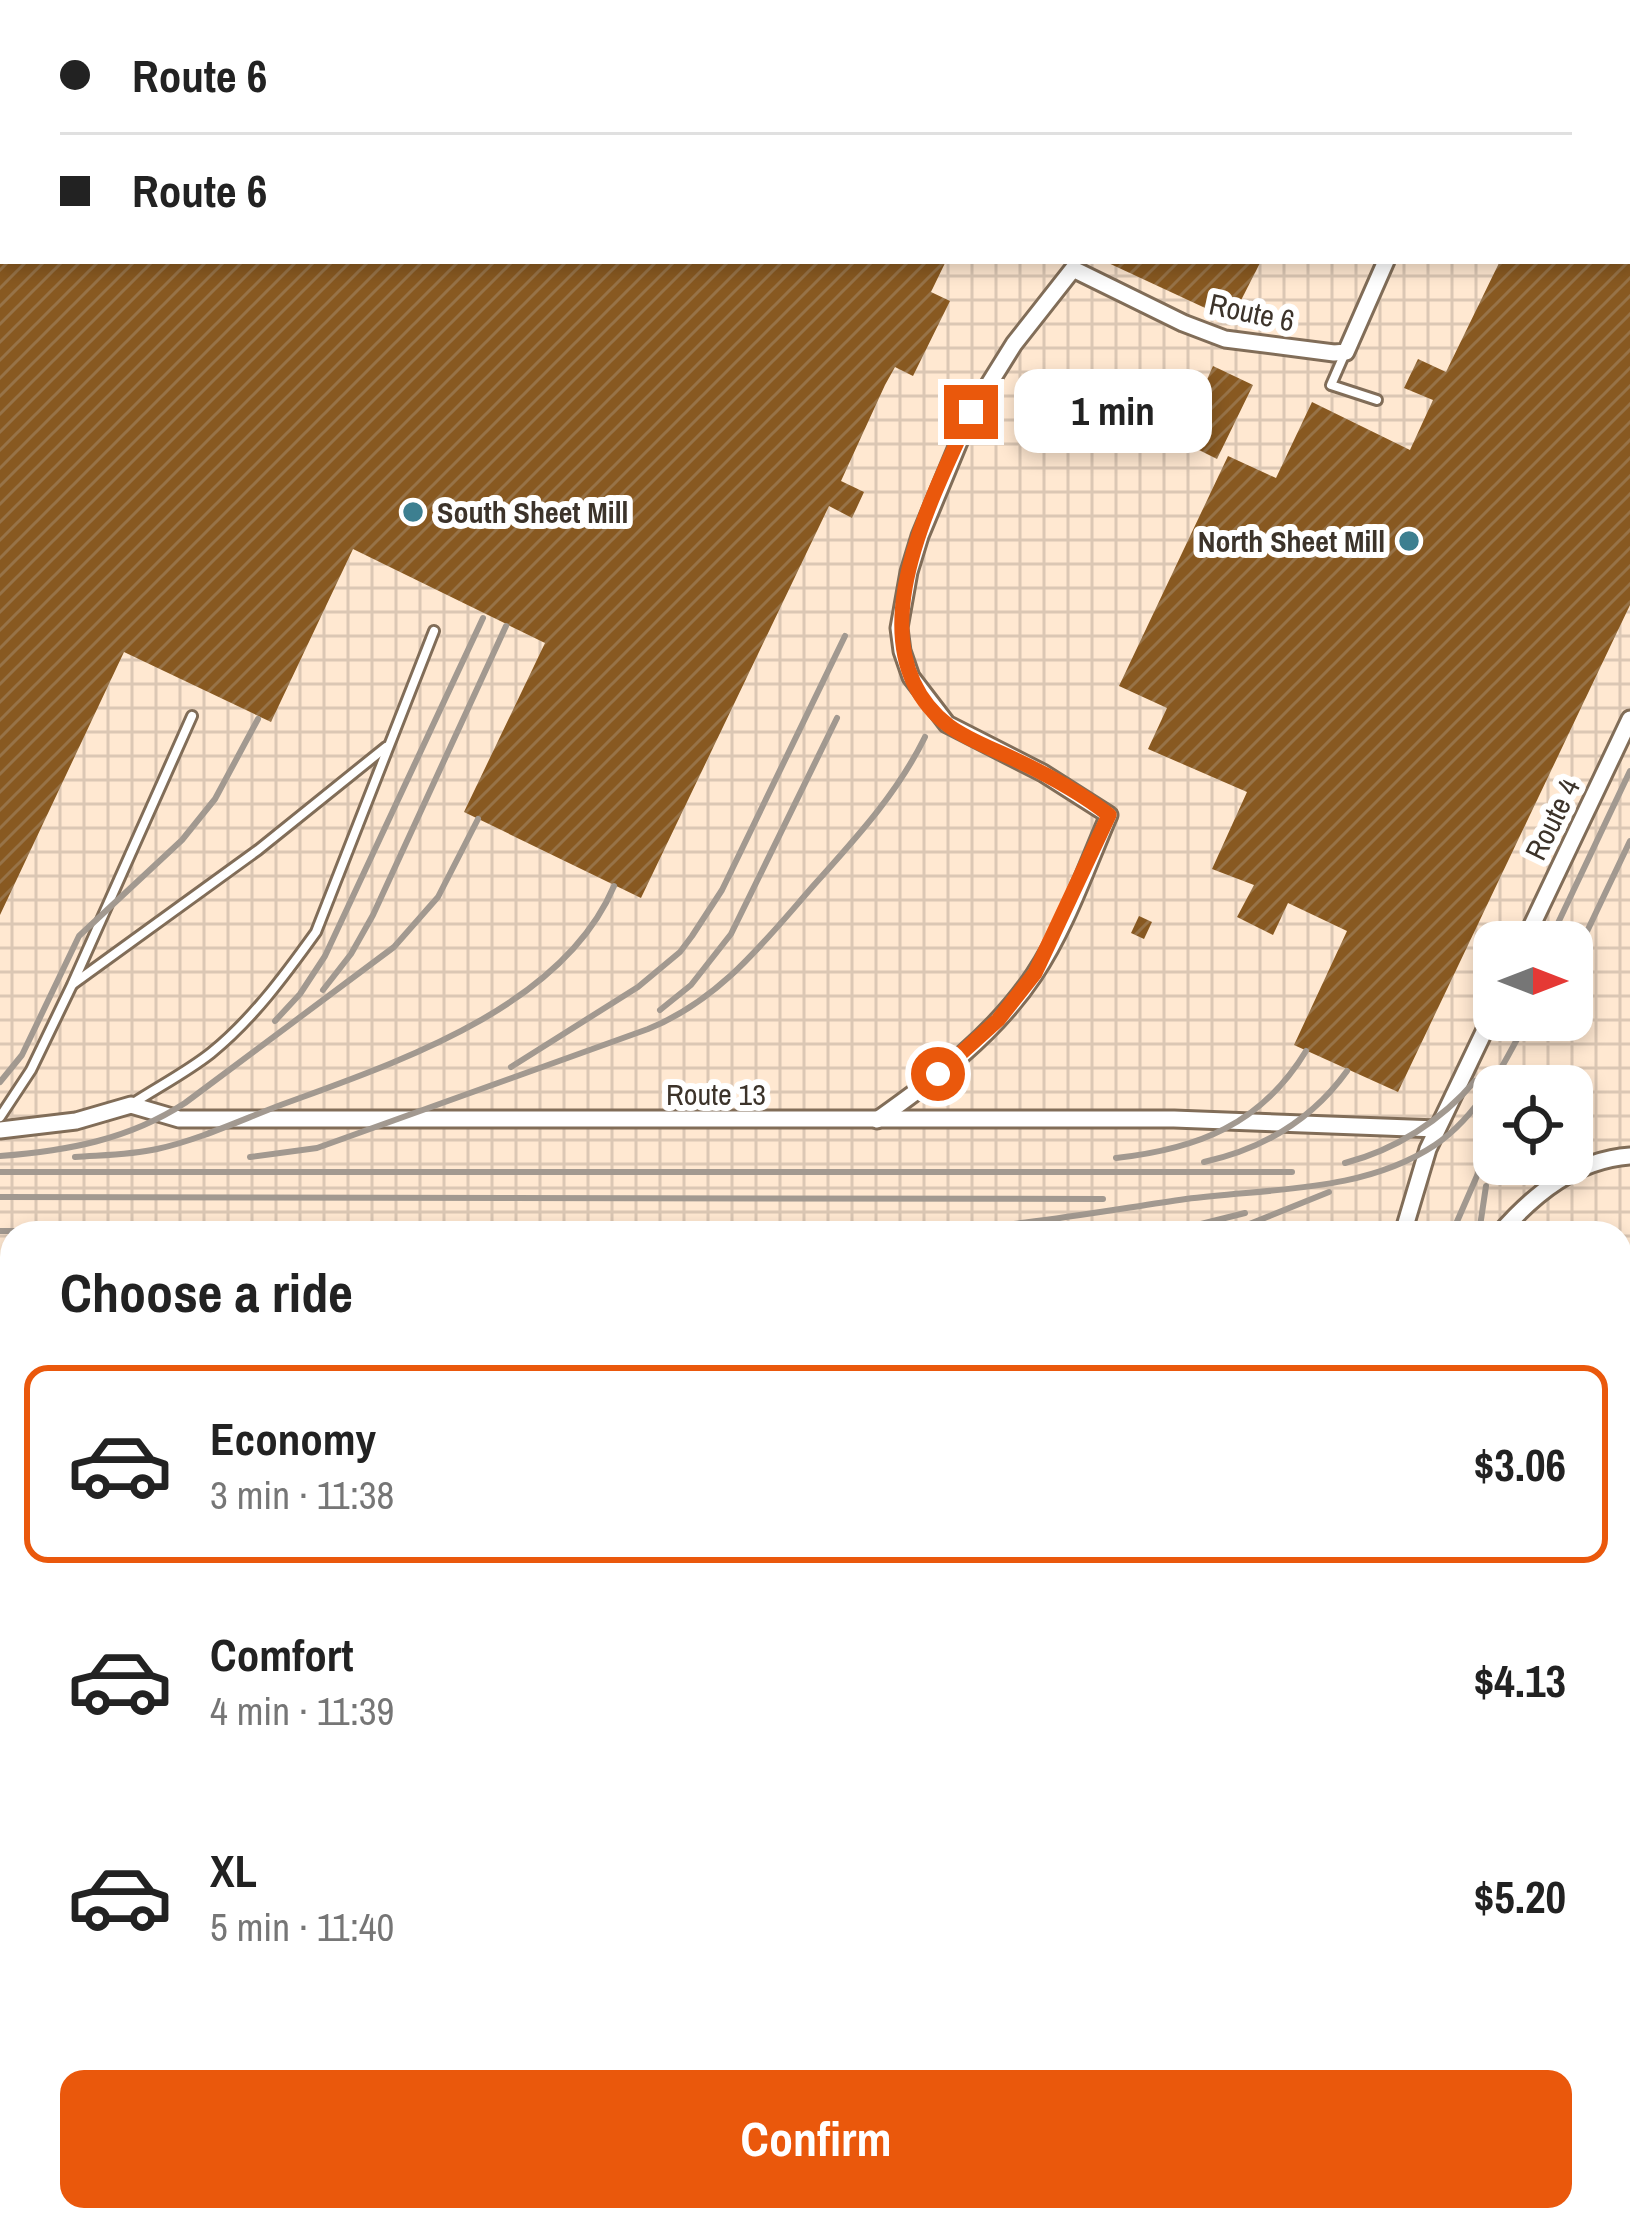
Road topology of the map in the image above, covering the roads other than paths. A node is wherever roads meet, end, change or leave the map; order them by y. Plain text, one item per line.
1 (1385, 264) edge
2 (1075, 265) edge
3 (1346, 352) junction
4 (1377, 400) dead end
5 (434, 631) dead end
6 (192, 716) dead end
7 (1630, 719) edge
8 (390, 744) junction
9 (1534, 921) edge
10 (72, 985) junction
11 (1479, 1041) edge
12 (131, 1105) junction
13 (0, 1117) edge
14 (877, 1120) junction
15 (1437, 1129) junction
16 (0, 1130) edge
17 (1630, 1156) edge
18 (1407, 1221) edge
19 (1510, 1221) edge

1 - 3 street
2 - 3 street, Route 6
2 - 14 street, Route 6
3 - 4 lane
5 - 8 lane
6 - 10 lane
7 - 9 street, Route 4
8 - 10 lane
8 - 12 lane
10 - 13 lane
11 - 15 street
12 - 14 street, Route 13
12 - 16 street, Route 13
14 - 15 street, Route 13
15 - 18 street
17 - 19 street

